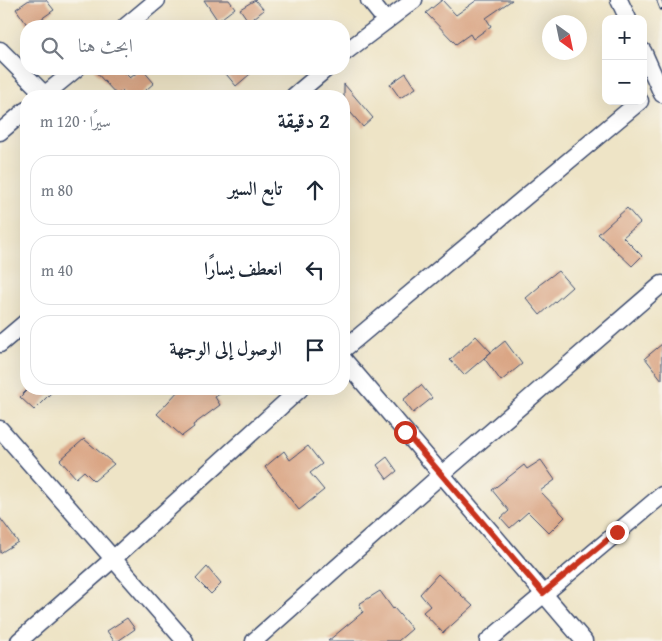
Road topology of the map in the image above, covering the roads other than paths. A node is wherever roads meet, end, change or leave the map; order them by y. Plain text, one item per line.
1 (157, 0) edge
2 (369, 0) edge
3 (414, 0) edge
4 (619, 0) edge
5 (626, 15) edge
6 (133, 20) edge
7 (386, 21) junction
8 (350, 48) edge
9 (0, 50) edge
10 (647, 59) edge
11 (20, 70) edge
12 (24, 75) edge
13 (69, 75) edge
14 (319, 75) edge
15 (661, 89) edge
16 (39, 90) edge
17 (52, 90) edge
18 (301, 90) edge
19 (647, 96) edge
20 (635, 105) edge
21 (20, 115) edge
22 (0, 132) edge
23 (662, 284) edge
24 (20, 327) edge
25 (0, 344) edge
26 (350, 344) edge
27 (350, 367) edge
28 (293, 395) edge
29 (0, 429) edge
30 (442, 474) junction
31 (662, 495) edge
32 (113, 559) junction
33 (543, 593) junction
34 (18, 641) edge
35 (184, 641) edge
36 (254, 641) edge
37 (488, 641) edge
38 (584, 641) edge

1 - 6 street
2 - 7 street
3 - 7 street
4 - 5 street
7 - 8 street
9 - 11 street
10 - 15 street
12 - 16 street
13 - 17 street
14 - 18 street
15 - 19 street
20 - 26 street
21 - 22 street
23 - 30 street
24 - 25 street
27 - 30 street
28 - 32 street
29 - 32 street
30 - 33 street
30 - 36 street
31 - 33 street
32 - 34 street
32 - 35 street
33 - 37 street
33 - 38 street

